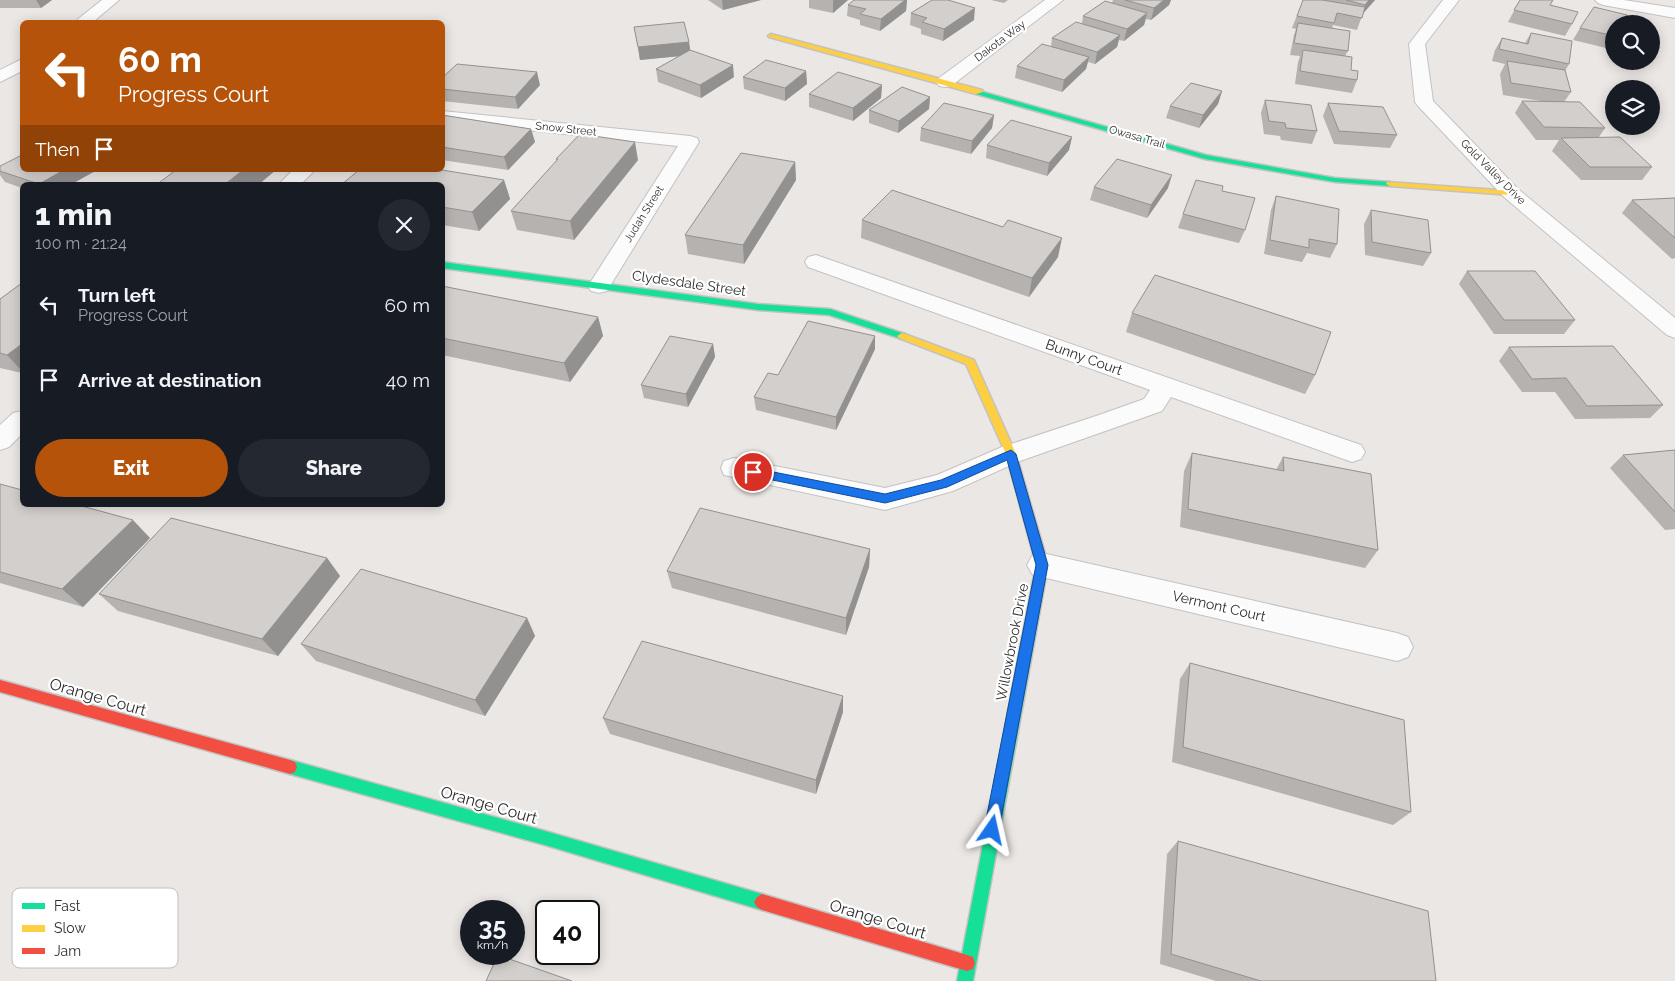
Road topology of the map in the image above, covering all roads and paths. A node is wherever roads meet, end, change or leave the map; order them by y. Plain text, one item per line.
1 (110, 0) edge
2 (1055, 0) edge
3 (1451, 0) edge
4 (1603, 0) edge
5 (1675, 13) edge
6 (86, 20) edge
7 (771, 36) dead end
8 (20, 65) edge
9 (0, 77) edge
10 (946, 82) junction
11 (445, 116) edge
12 (690, 142) joint
13 (303, 172) edge
14 (291, 182) edge
15 (1511, 192) junction
16 (816, 262) dead end
17 (445, 265) edge
18 (599, 286) junction
19 (1666, 313) edge
20 (1675, 330) edge
21 (928, 347) joint
22 (1166, 386) junction
23 (20, 422) edge
24 (0, 440) edge
25 (1352, 452) dead end
26 (1011, 454) junction
27 (734, 468) dead end
28 (1042, 565) junction
29 (1397, 647) dead end
30 (0, 686) edge
31 (966, 962) junction
32 (965, 981) edge

1 - 6 street
2 - 10 street, Dakota Way
3 - 15 street, Gold Valley Drive
4 - 5 street
7 - 10 street, Owasa Trail
8 - 9 street
10 - 15 street, Owasa Trail
11 - 12 street, Snow Street
12 - 18 street, Judah Street
13 - 14 street
15 - 19 street, Gold Valley Drive
16 - 22 street, Bunny Court
17 - 18 street, Clydesdale Street
18 - 21 street, Clydesdale Street
19 - 20 street, Gold Valley Drive
21 - 26 street, Willowbrook Drive
22 - 25 street, Bunny Court
22 - 26 street
23 - 24 street
26 - 27 street
26 - 28 street, Willowbrook Drive
28 - 29 street, Vermont Court
28 - 31 street, Willowbrook Drive
30 - 31 street, Orange Court
31 - 32 street, Willowbrook Drive

